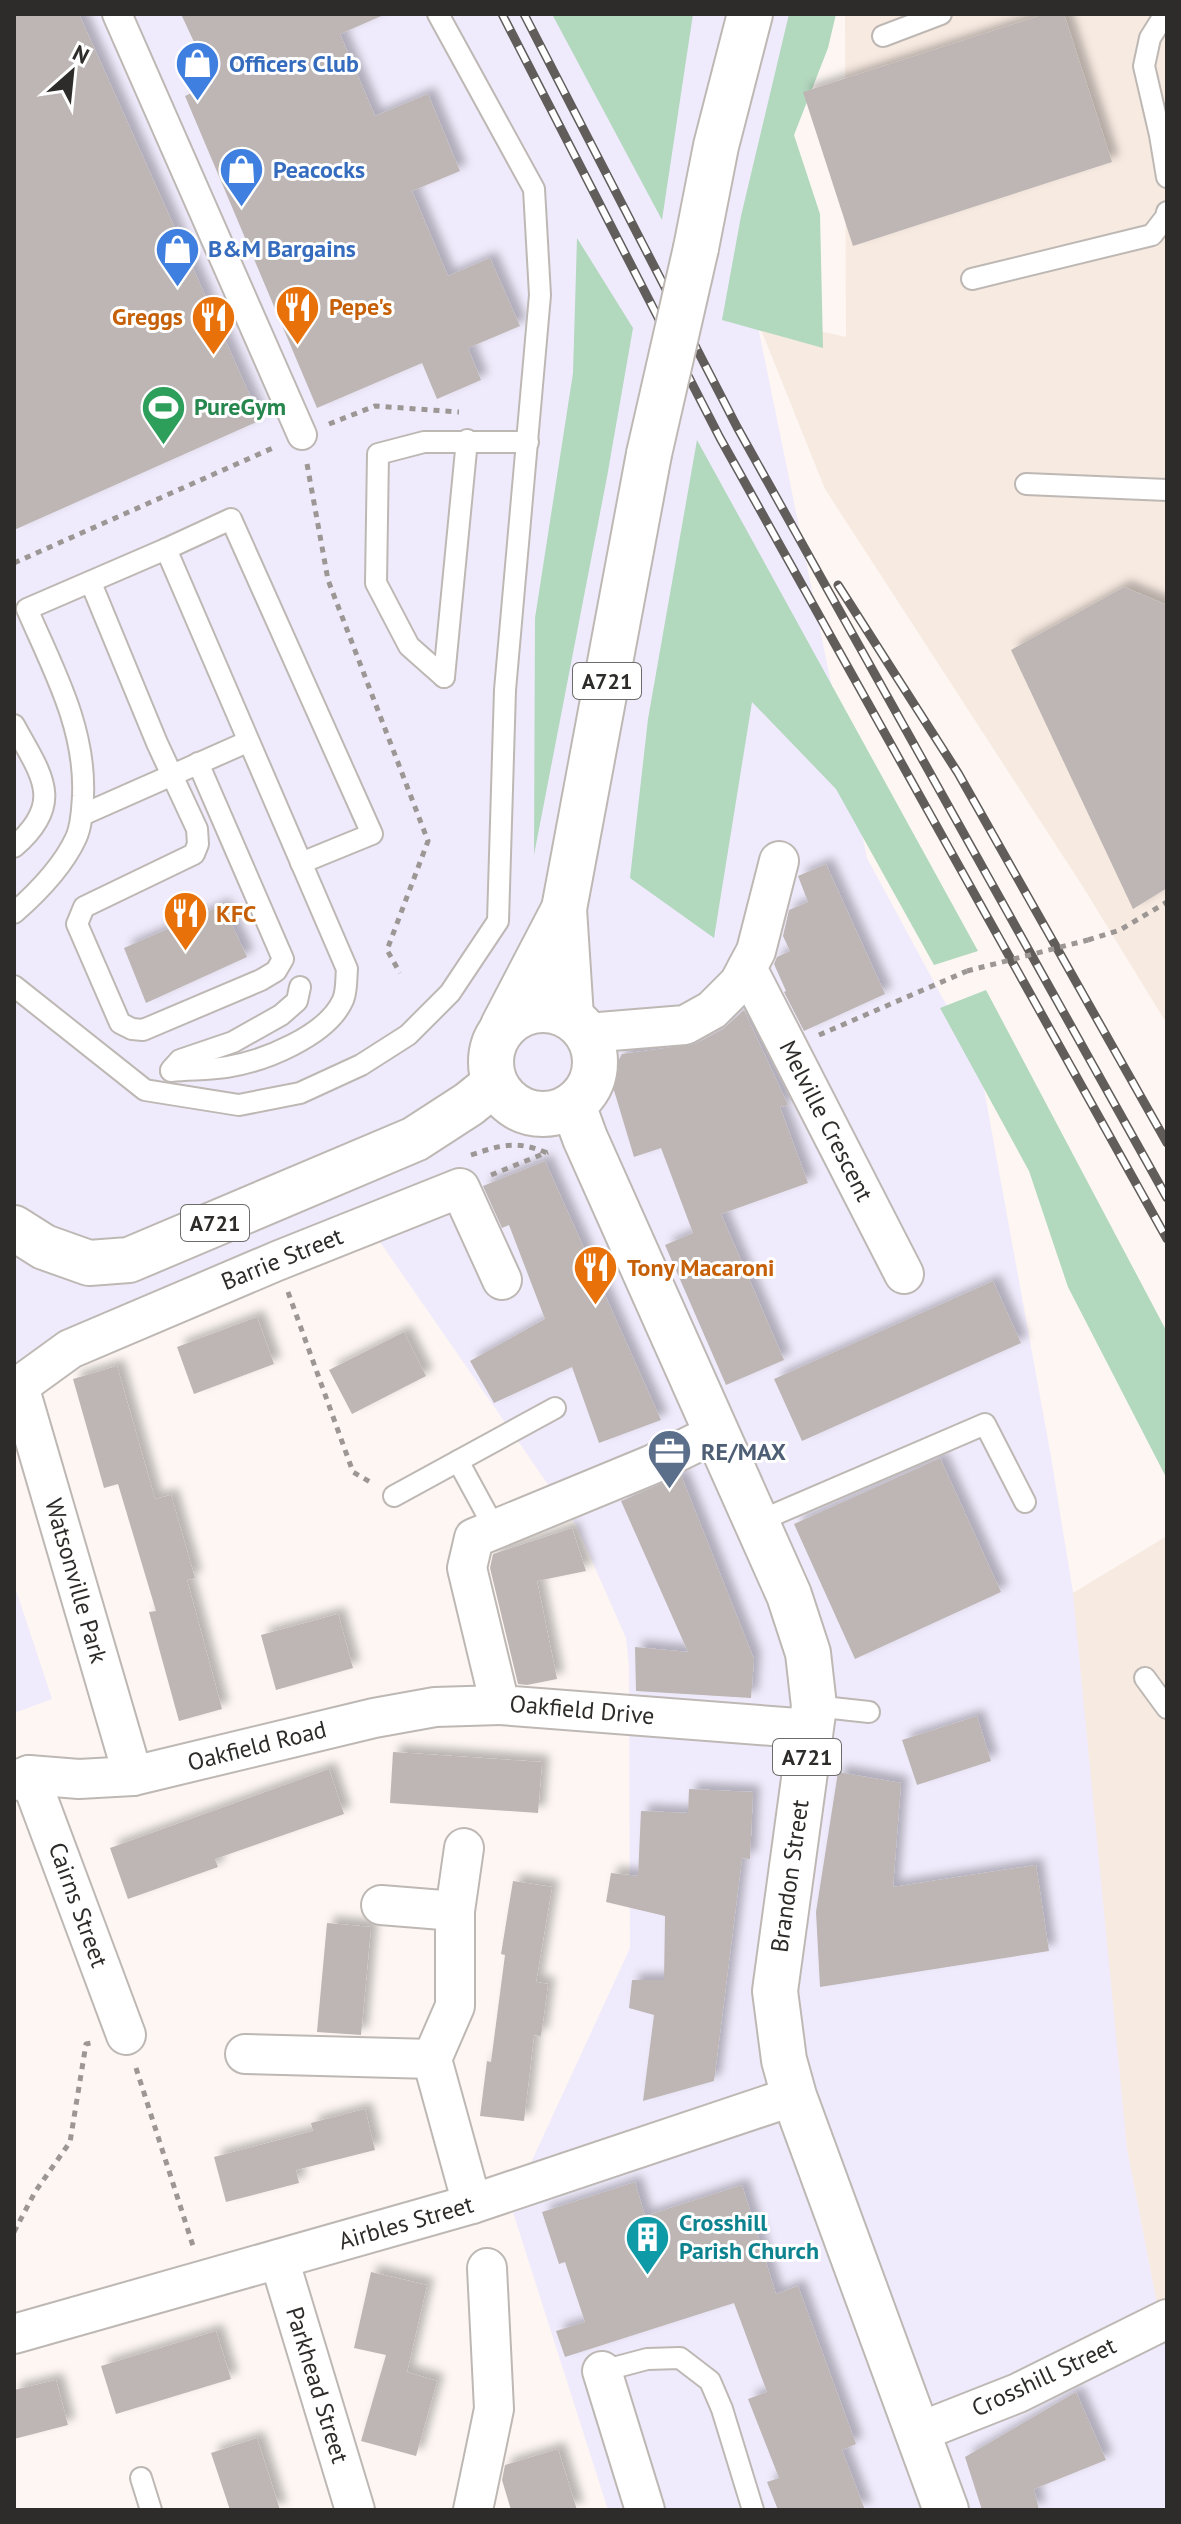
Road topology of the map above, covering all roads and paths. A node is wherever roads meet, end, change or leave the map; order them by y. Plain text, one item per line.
1 (117, 14) edge
2 (438, 14) edge
3 (750, 14) edge
4 (941, 14) edge
5 (1165, 14) edge
6 (883, 36) dead end
7 (1167, 177) edge
8 (1167, 212) edge
9 (972, 279) dead end
10 (466, 413) dead end
11 (302, 435) junction
12 (467, 440) junction
13 (528, 442) junction
14 (1026, 484) dead end
15 (1167, 490) edge
16 (166, 549) junction
17 (14, 563) edge
18 (91, 583) junction
19 (14, 725) edge
20 (247, 742) junction
21 (198, 763) junction
22 (172, 774) junction
23 (82, 815) junction
24 (14, 847) edge
25 (779, 861) dead end
26 (301, 863) junction
27 (1167, 902) edge
28 (564, 909) junction
29 (14, 913) edge
30 (747, 968) junction
31 (400, 973) dead end
32 (14, 986) edge
33 (300, 987) dead end
34 (579, 1025) junction
35 (503, 1026) junction
36 (789, 1048) junction
37 (171, 1071) junction
38 (495, 1083) junction
39 (145, 1090) junction
40 (569, 1132) junction
41 (466, 1171) junction
42 (14, 1228) edge
43 (277, 1261) junction
44 (904, 1274) dead end
45 (502, 1280) dead end
46 (19, 1386) joint
47 (555, 1408) dead end
48 (716, 1433) junction
49 (458, 1461) junction
50 (394, 1496) joint
51 (1025, 1502) dead end
52 (757, 1522) junction
53 (495, 1529) junction
54 (1145, 1678) dead end
55 (500, 1705) junction
56 (1167, 1708) edge
57 (869, 1712) dead end
58 (812, 1718) junction
59 (133, 1776) junction
60 (22, 1778) edge
61 (464, 1848) dead end
62 (381, 1905) dead end
63 (455, 1911) junction
64 (126, 2035) junction
65 (245, 2054) dead end
66 (432, 2059) junction
67 (794, 2096) junction
68 (472, 2204) junction
69 (14, 2232) edge
70 (279, 2259) junction
71 (487, 2268) dead end
72 (204, 2280) junction
73 (1167, 2319) edge
74 (14, 2334) edge
75 (602, 2371) joint
76 (919, 2432) junction
77 (141, 2478) dead end
78 (151, 2510) edge
79 (355, 2510) edge
80 (473, 2510) edge
81 (645, 2510) edge
82 (753, 2510) edge
83 (946, 2510) edge

1 - 11 street
2 - 13 lane
3 - 28 main road, A721, bridge
4 - 6 lane
5 - 7 lane
8 - 9 lane
10 - 11 path
11 - 17 path
11 - 31 path
12 - 12 lane
12 - 13 lane
13 - 39 lane
14 - 15 lane
16 - 18 lane
16 - 20 lane
16 - 26 lane
18 - 22 lane
18 - 23 lane
19 - 24 lane
20 - 21 lane
20 - 26 lane
21 - 22 lane
21 - 22 lane
22 - 23 lane
23 - 29 lane
25 - 30 street
26 - 37 lane
27 - 36 path, bridge
28 - 34 main road, A721
28 - 35 main road, A721
30 - 34 street
30 - 36 street, Melville Crescent
32 - 39 lane
33 - 37 lane
34 - 35 main road
34 - 40 main road, A721
35 - 38 main road, A721
36 - 44 street, Melville Crescent
37 - 39 lane
38 - 40 main road
38 - 42 main road, A721
40 - 41 path
40 - 41 path
40 - 48 main road, Brandon Street / A721
41 - 43 street, Barrie Street
41 - 45 street
43 - 46 street, Barrie Street
43 - 50 path
46 - 59 street, Watsonville Park
47 - 49 lane
48 - 52 main road, Brandon Street / A721
48 - 53 street, Oakfield Drive
49 - 50 lane
49 - 53 lane
51 - 52 lane
52 - 58 main road, Brandon Street / A721
53 - 55 street, Oakfield Drive
54 - 56 lane
55 - 58 street, Oakfield Drive
55 - 59 street, Oakfield Road
57 - 58 lane
58 - 67 main road, Brandon Street / A721
59 - 60 street, Oakfield Road
60 - 64 street, Cairns Street
61 - 63 street
62 - 63 street
63 - 66 street
64 - 69 path
64 - 72 path
65 - 66 street
66 - 68 street
67 - 68 street, Airbles Street
67 - 76 main road, Brandon Street / A721
68 - 70 street, Airbles Street
70 - 72 street, Airbles Street
70 - 79 street, Parkhead Street
71 - 80 street
72 - 74 street, Airbles Street
73 - 76 street, Crosshill Street
75 - 81 street
75 - 82 lane
76 - 83 main road, A721
77 - 78 lane

